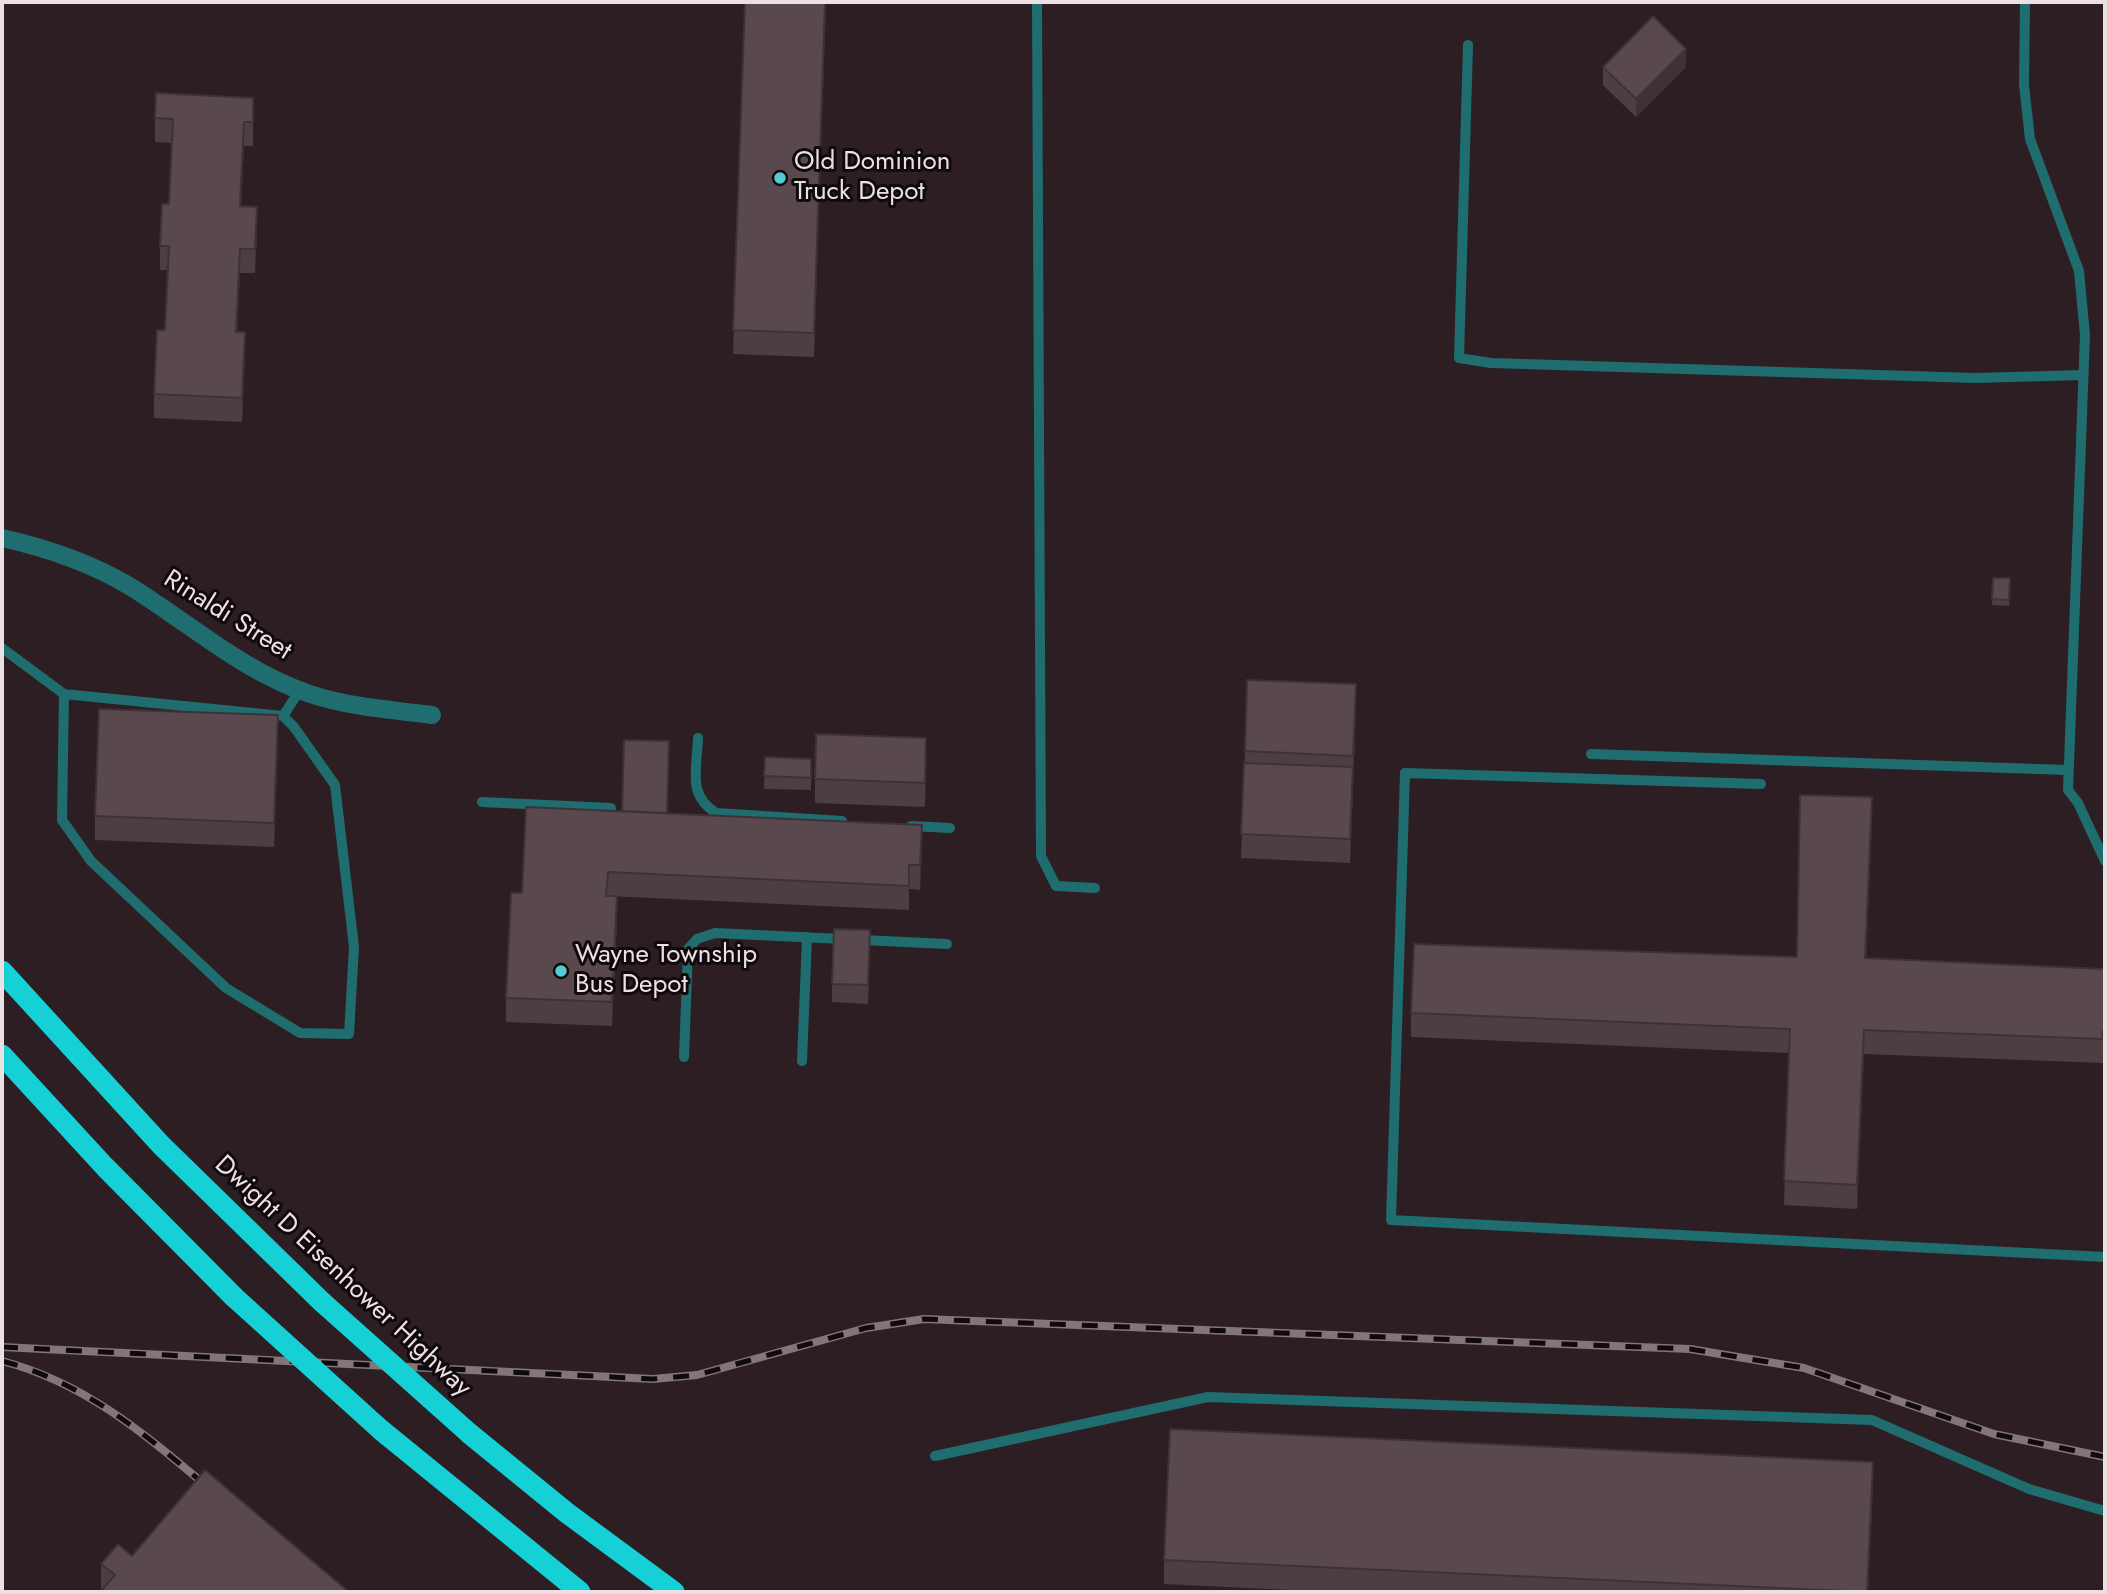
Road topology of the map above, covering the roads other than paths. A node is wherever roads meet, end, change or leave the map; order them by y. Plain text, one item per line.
1 (1037, 2) edge
2 (2025, 2) edge
3 (1468, 45) dead end
4 (2083, 375) junction
5 (2, 538) edge
6 (2, 648) edge
7 (300, 690) junction
8 (64, 694) junction
9 (432, 715) dead end
10 (283, 716) junction
11 (698, 738) dead end
12 (1591, 754) dead end
13 (2068, 770) junction
14 (1761, 784) dead end
15 (482, 802) dead end
16 (611, 808) edge
17 (854, 822) edge
18 (895, 825) edge
19 (950, 828) dead end
20 (2105, 861) edge
21 (1095, 888) dead end
22 (807, 937) junction
23 (947, 944) dead end
24 (2, 971) edge
25 (2, 1055) edge
26 (684, 1057) dead end
27 (802, 1061) dead end
28 (2105, 1257) edge
29 (935, 1456) dead end
30 (2105, 1511) edge
31 (580, 1592) edge
32 (674, 1592) edge

1 - 21 lane
2 - 4 lane
3 - 4 lane
4 - 13 lane
5 - 7 street, Rinaldi Street
6 - 8 lane
7 - 9 street, Rinaldi Street
7 - 10 lane
8 - 10 lane
8 - 10 lane
11 - 17 lane
12 - 13 lane
13 - 20 lane
14 - 28 lane
15 - 16 lane
18 - 19 lane
22 - 23 lane
22 - 26 lane
22 - 27 lane
24 - 32 highway, Dwight D Eisenhower Highway, bridge
25 - 31 highway, bridge
29 - 30 lane

